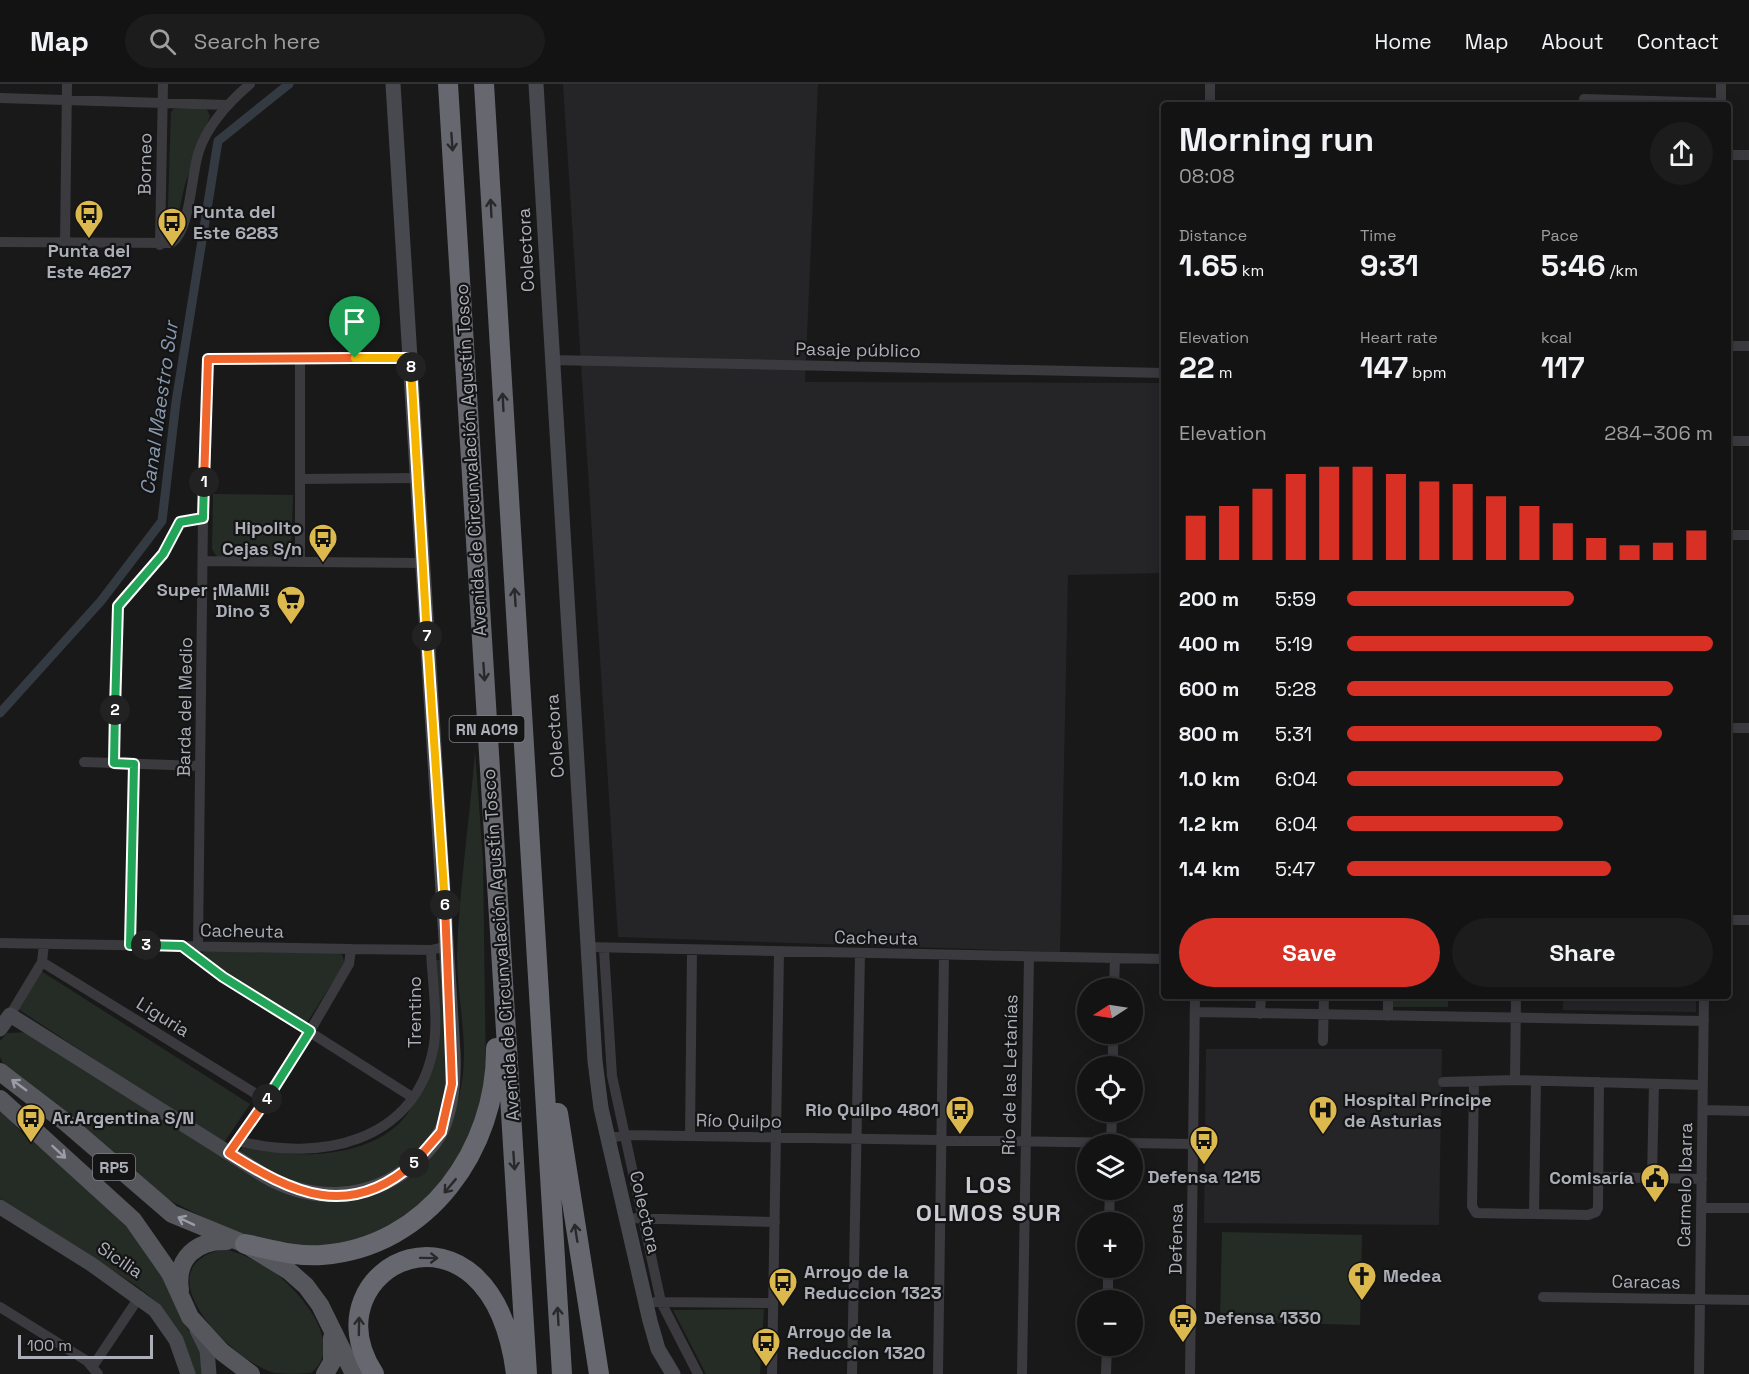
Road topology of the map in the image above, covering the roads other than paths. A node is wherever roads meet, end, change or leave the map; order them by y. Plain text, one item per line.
1 (67, 84) edge
2 (163, 84) edge
3 (393, 84) edge
4 (448, 84) edge
5 (484, 84) edge
6 (536, 84) edge
7 (1210, 84) edge
8 (1722, 84) edge
9 (248, 85) edge
10 (0, 98) edge
11 (67, 99) junction
12 (1584, 99) dead end
13 (163, 101) junction
14 (1210, 102) edge
15 (1666, 102) edge
16 (1721, 102) edge
17 (227, 105) junction
18 (1731, 155) edge
19 (1749, 155) edge
20 (0, 242) edge
21 (65, 243) junction
22 (160, 245) junction
23 (1731, 346) edge
24 (1749, 346) edge
25 (410, 358) junction
26 (300, 359) junction
27 (552, 360) junction
28 (1161, 373) edge
29 (1731, 441) edge
30 (1749, 441) edge
31 (300, 478) junction
32 (417, 478) junction
33 (203, 518) junction
34 (1731, 535) edge
35 (1749, 535) edge
36 (203, 561) junction
37 (300, 562) junction
38 (422, 563) junction
39 (521, 699) junction
40 (1731, 728) edge
41 (1749, 728) edge
42 (84, 762) dead end
43 (114, 763) junction
44 (134, 764) junction
45 (200, 766) junction
46 (1731, 920) edge
47 (1749, 920) edge
48 (500, 929) junction
49 (0, 943) edge
50 (44, 944) junction
51 (130, 945) junction
52 (182, 946) junction
53 (198, 946) junction
54 (448, 946) junction
55 (587, 947) junction
56 (351, 949) junction
57 (431, 950) junction
58 (604, 950) junction
59 (692, 951) junction
60 (779, 953) junction
61 (860, 954) junction
62 (944, 955) junction
63 (1029, 957) junction
64 (1115, 958) junction
65 (1161, 959) edge
66 (42, 962) junction
67 (1114, 978) edge
68 (1195, 999) edge
69 (1261, 999) edge
70 (1323, 999) edge
71 (1388, 999) edge
72 (1516, 999) edge
73 (1704, 999) edge
74 (1195, 1012) junction
75 (1260, 1014) junction
76 (10, 1015) junction
77 (1323, 1015) junction
78 (1388, 1016) junction
79 (1516, 1018) junction
80 (1704, 1021) junction
81 (0, 1029) edge
82 (310, 1031) junction
83 (1323, 1041) dead end
84 (0, 1072) edge
85 (1515, 1080) junction
86 (1536, 1081) junction
87 (1443, 1082) dead end
88 (1474, 1082) junction
89 (1599, 1082) junction
90 (1654, 1084) junction
91 (1703, 1085) junction
92 (411, 1097) junction
93 (0, 1099) edge
94 (266, 1100) junction
95 (1703, 1110) junction
96 (1749, 1111) edge
97 (626, 1135) junction
98 (690, 1136) junction
99 (608, 1138) junction
100 (775, 1138) junction
101 (856, 1139) junction
102 (941, 1140) junction
103 (239, 1141) junction
104 (1025, 1142) junction
105 (1077, 1143) edge
106 (1143, 1144) edge
107 (1193, 1144) junction
108 (229, 1153) junction
109 (1598, 1177) junction
110 (1652, 1178) junction
111 (1702, 1179) junction
112 (0, 1207) edge
113 (1701, 1208) junction
114 (1749, 1208) edge
115 (1534, 1214) junction
116 (626, 1218) junction
117 (643, 1218) junction
118 (775, 1222) junction
119 (243, 1243) junction
120 (140, 1296) junction
121 (1543, 1297) dead end
122 (1700, 1299) junction
123 (1749, 1299) edge
124 (646, 1302) junction
125 (662, 1302) junction
126 (773, 1303) junction
127 (0, 1307) edge
128 (188, 1313) junction
129 (326, 1316) junction
130 (1107, 1356) edge
131 (95, 1370) edge
132 (188, 1374) edge
133 (209, 1374) edge
134 (251, 1374) edge
135 (325, 1374) edge
136 (354, 1374) edge
137 (374, 1374) edge
138 (516, 1374) edge
139 (527, 1374) edge
140 (562, 1374) edge
141 (599, 1374) edge
142 (673, 1374) edge
143 (698, 1374) edge
144 (772, 1374) edge
145 (852, 1374) edge
146 (938, 1374) edge
147 (1022, 1374) edge
148 (1106, 1374) edge
149 (1190, 1374) edge
150 (1699, 1374) edge

1 - 11 street
2 - 13 street, Borneo
3 - 25 street
4 -> 48 highway, Avenida de Circunvalación Agustín Tosco / RN A019
39 -> 5 highway, Avenida de Circunvalación Agustín Tosco / RN A019
6 - 27 street, Colectora
7 - 14 street
8 - 16 street
9 - 17 street
10 - 11 street
11 - 13 street
11 - 21 street
12 - 15 street
13 - 17 street
13 - 22 street, Borneo
17 - 22 street
18 - 19 street
20 - 21 street
21 - 22 street
23 - 24 street
25 - 26 street
25 - 32 street
26 - 31 street
26 - 33 street, Barda del Medio
27 - 28 street, Pasaje público
27 - 55 street, Colectora
29 - 30 street
31 - 32 street
31 - 37 street
32 - 38 street
33 - 36 street, Barda del Medio
33 - 43 street
34 - 35 street
36 - 37 street
36 - 45 street, Barda del Medio
37 - 38 street
38 - 54 street
140 -> 39 highway, Avenida de Circunvalación Agustín Tosco / RN A019
141 -> 39 highway
40 - 41 street
42 - 43 street
43 - 44 street
44 - 45 street
44 - 51 street
45 - 53 street, Barda del Medio
46 - 47 street
48 -> 119 highway
48 -> 139 highway, Avenida de Circunvalación Agustín Tosco / RN A019
49 - 50 street, Cacheuta
50 - 51 street, Cacheuta
50 - 66 street
51 - 52 street, Cacheuta
52 - 53 street, Cacheuta
52 - 82 street
53 - 56 street, Cacheuta
54 - 57 street, Cacheuta
54 - 108 street
55 - 58 street, Cacheuta
55 - 99 street, Colectora
56 - 57 street, Cacheuta
56 - 82 street
57 - 92 street, Trentino
58 - 59 street, Cacheuta
58 - 97 street
59 - 60 street, Cacheuta
59 - 98 street
60 - 61 street, Cacheuta
60 - 100 street
61 - 62 street, Cacheuta
61 - 101 street
62 - 63 street, Cacheuta
62 - 102 street
63 - 64 street, Cacheuta
63 - 104 street, Río de las Letanías
64 - 65 street, Cacheuta
64 - 67 street
66 - 76 street
66 - 94 street, Liguria
68 - 74 street, Defensa
69 - 75 street
70 - 77 street
71 - 78 street
72 - 79 street
73 - 80 street, Carmelo Ibarra
74 - 75 street
74 - 107 street, Defensa
75 - 77 street
76 - 81 street
76 - 108 street
77 - 78 street
77 - 83 street
78 - 79 street
79 - 80 street
79 - 85 street
80 - 91 street, Carmelo Ibarra
82 - 92 street
82 - 94 street
119 -> 84 main road, RP5
85 - 86 street
85 - 88 street
86 - 89 street
86 - 115 street
87 - 88 street
88 - 115 street
89 - 90 street
89 - 109 street
90 - 91 street
90 - 110 street
91 - 95 street, Carmelo Ibarra
92 - 103 street, Trentino
93 -> 128 main road, RP5
94 - 103 street
95 - 96 street
95 - 111 street, Carmelo Ibarra
97 - 98 street, Río Quilpo
97 - 99 street, Río Quilpo
97 - 117 street
98 - 100 street, Río Quilpo
99 - 116 street, Colectora
100 - 101 street, Río Quilpo
100 - 118 street
101 - 102 street, Río Quilpo
101 - 145 street
102 - 104 street, Río Quilpo
102 - 146 street
103 - 108 street
104 - 105 street, Río Quilpo
104 - 147 street, Río de las Letanías
106 - 107 street, Río Quilpo
107 - 149 street, Defensa
109 - 110 street
109 - 115 street
110 - 111 street
111 - 113 street, Carmelo Ibarra
112 - 120 street, Sicilia
113 - 114 street
113 - 122 street, Carmelo Ibarra
116 - 117 street
116 - 124 street, Colectora
117 - 118 street
117 - 125 street
118 - 126 street
119 - 128 main road
119 - 129 main road
120 - 131 street
120 - 132 street, Sicilia
121 - 122 street, Caracas
122 - 123 street, Caracas
122 - 150 street, Carmelo Ibarra
124 - 125 street
124 - 142 street, Colectora
125 - 126 street
125 - 143 street
126 - 144 street
127 - 131 street
128 - 133 street
128 - 134 main road
129 - 135 main road
129 - 136 main road
130 - 148 street
137 -> 138 highway

